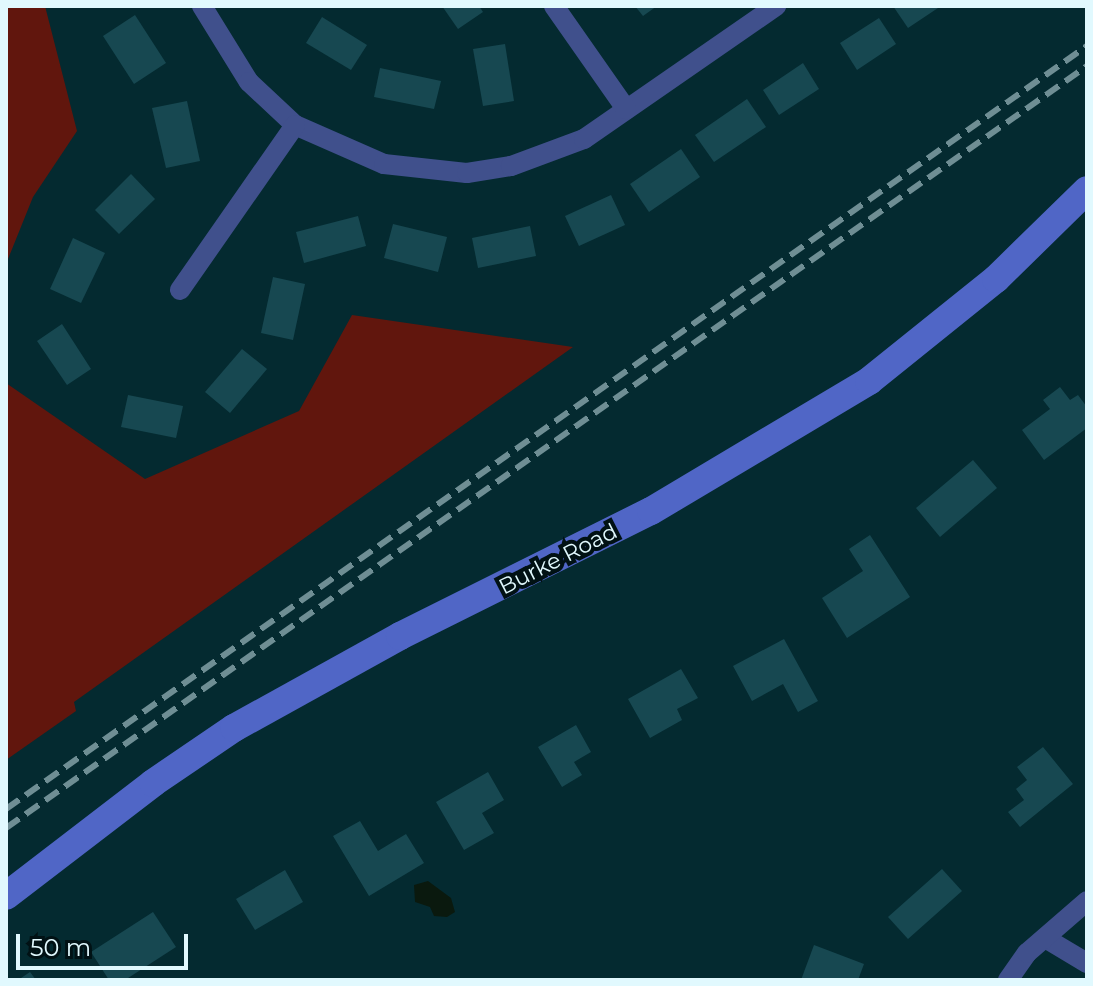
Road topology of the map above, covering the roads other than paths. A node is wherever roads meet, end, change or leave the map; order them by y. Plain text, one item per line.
1 (202, 6) edge
2 (554, 6) edge
3 (776, 6) edge
4 (626, 109) junction
5 (295, 125) junction
6 (1087, 190) edge
7 (180, 290) dead end
8 (6, 896) edge
9 (1087, 901) edge
10 (1045, 938) junction
11 (1087, 963) edge
12 (1008, 980) edge

1 - 5 street
2 - 4 street
3 - 4 street
4 - 5 street
5 - 7 street
6 - 8 street, Burke Road
9 - 10 street
10 - 11 street
10 - 12 street

